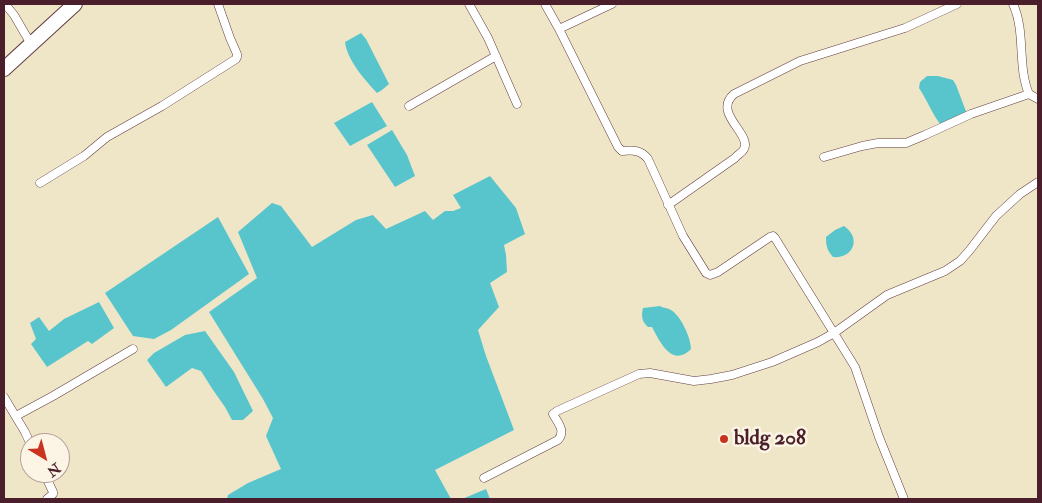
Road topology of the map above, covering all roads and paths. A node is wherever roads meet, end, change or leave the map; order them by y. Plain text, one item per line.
1 (5, 4) edge
2 (67, 4) edge
3 (75, 4) edge
4 (218, 4) edge
5 (469, 4) edge
6 (545, 4) edge
7 (612, 4) edge
8 (957, 4) edge
9 (1013, 4) edge
10 (559, 29) junction
11 (28, 39) junction
12 (496, 56) junction
13 (4, 61) edge
14 (4, 69) edge
15 (1029, 94) junction
16 (1038, 99) edge
17 (516, 104) dead end
18 (409, 106) dead end
19 (824, 157) dead end
20 (1038, 182) edge
21 (40, 184) dead end
22 (668, 204) junction
23 (834, 333) junction
24 (133, 349) dead end
25 (4, 397) edge
26 (16, 416) junction
27 (25, 433) edge
28 (484, 478) dead end
29 (49, 483) edge
30 (47, 499) edge
31 (904, 499) edge

1 - 11 street
2 - 11 highway
3 - 14 highway
4 - 21 street
5 - 12 street
6 - 10 street
7 - 10 street
8 - 22 street
9 - 15 street
10 - 22 street
11 - 13 highway
12 - 17 street
12 - 18 street
15 - 16 street
15 - 19 street
20 - 23 street
22 - 23 street
23 - 28 street
23 - 31 street
24 - 26 street
25 - 26 street
26 - 27 street
29 - 30 street

